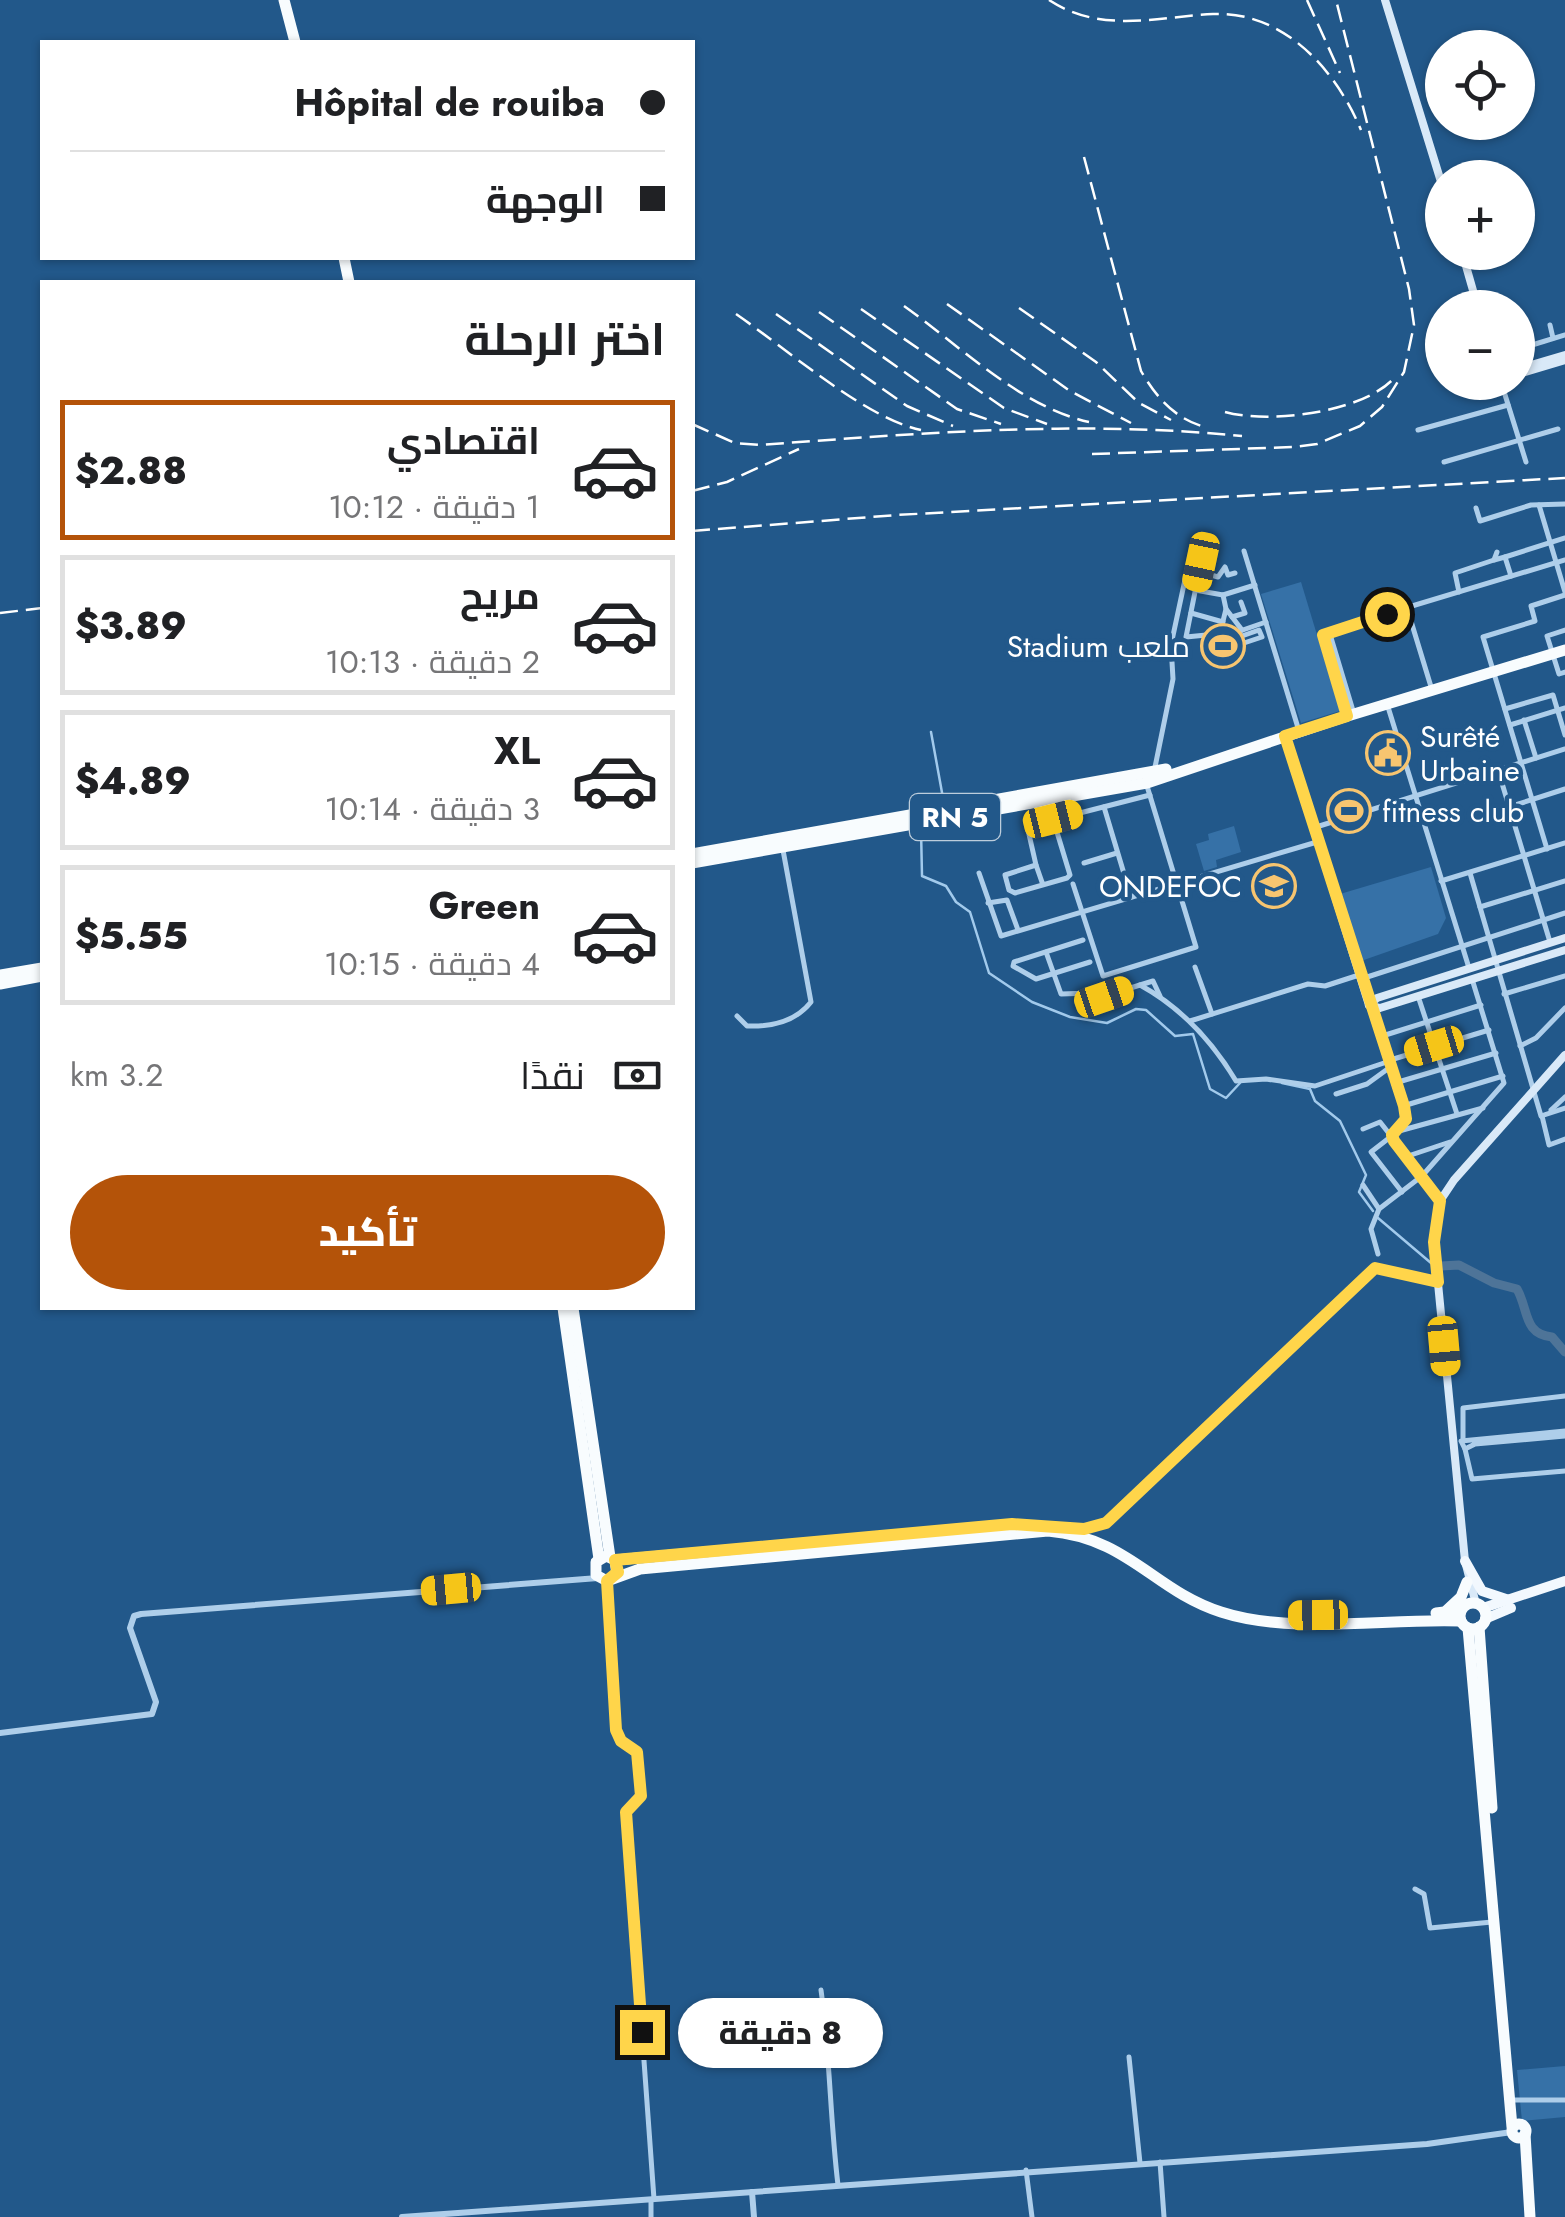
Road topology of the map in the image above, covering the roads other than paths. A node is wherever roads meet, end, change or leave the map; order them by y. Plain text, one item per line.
1 (287, 0) edge
2 (1385, 0) edge
3 (297, 40) edge
4 (1434, 160) edge
5 (1550, 325) dead end
6 (1565, 334) edge
7 (1554, 338) junction
8 (1535, 344) edge
9 (1565, 358) edge
10 (1535, 367) edge
11 (1507, 400) edge
12 (1508, 404) junction
13 (1418, 430) dead end
14 (1558, 430) dead end
15 (1519, 440) junction
16 (1444, 462) dead end
17 (1526, 462) dead end
18 (1565, 504) edge
19 (1539, 505) junction
20 (1476, 508) dead end
21 (1565, 538) edge
22 (1550, 543) junction
23 (1244, 551) dead end
24 (1497, 552) dead end
25 (1505, 557) junction
26 (1494, 560) junction
27 (1565, 560) edge
28 (1189, 561) dead end
29 (1201, 562) dead end
30 (1556, 562) junction
31 (1211, 575) dead end
32 (1511, 576) junction
33 (1254, 584) junction
34 (1196, 590) junction
35 (1232, 592) junction
36 (1460, 592) junction
37 (1565, 593) edge
38 (1223, 596) junction
39 (1241, 602) dead end
40 (1208, 606) dead end
41 (1407, 608) junction
42 (1226, 609) junction
43 (1190, 613) junction
44 (1206, 617) junction
45 (1232, 617) junction
46 (1223, 622) junction
47 (1266, 622) junction
48 (1565, 630) edge
49 (1220, 632) junction
50 (1247, 633) junction
51 (1559, 652) edge
52 (1494, 672) junction
53 (1565, 672) edge
54 (1432, 690) junction
55 (1387, 704) junction
56 (1505, 709) junction
57 (1561, 709) edge
58 (1351, 715) junction
59 (1524, 720) junction
60 (1510, 724) junction
61 (1299, 731) junction
62 (1285, 736) junction
63 (1565, 736) edge
64 (1565, 749) edge
65 (1536, 758) junction
66 (1521, 762) junction
67 (1498, 770) junction
68 (1152, 782) junction
69 (1101, 787) junction
70 (1565, 789) edge
71 (1415, 795) junction
72 (1532, 800) junction
73 (1104, 806) junction
74 (1509, 807) junction
75 (1053, 819) junction
76 (1313, 828) junction
77 (1317, 842) junction
78 (1565, 843) edge
79 (782, 847) junction
80 (1546, 849) junction
81 (1117, 853) junction
82 (695, 854) edge
83 (1524, 856) junction
84 (695, 863) edge
85 (1084, 863) dead end
86 (1036, 865) junction
87 (1470, 872) junction
88 (979, 873) dead end
89 (1441, 881) junction
90 (1565, 881) edge
91 (1073, 884) dead end
92 (1177, 884) junction
93 (1043, 885) junction
94 (1534, 890) junction
95 (1131, 898) junction
96 (988, 903) junction
97 (1480, 907) junction
98 (1082, 912) junction
99 (1565, 914) edge
100 (1544, 920) junction
101 (1018, 931) junction
102 (1489, 938) junction
103 (1565, 938) edge
104 (1083, 940) dead end
105 (1550, 942) junction
106 (1460, 947) junction
107 (1565, 950) edge
108 (1046, 952) junction
109 (1495, 961) junction
110 (1090, 962) dead end
111 (1195, 966) dead end
112 (40, 968) edge
113 (1470, 969) junction
114 (1498, 971) junction
115 (1054, 973) junction
116 (0, 975) edge
117 (40, 976) edge
118 (1565, 976) edge
119 (1360, 977) junction
120 (1472, 980) junction
121 (0, 984) edge
122 (1504, 994) junction
123 (1418, 996) junction
124 (1369, 1005) junction
125 (1482, 1005) junction
126 (1565, 1008) edge
127 (1212, 1014) junction
128 (737, 1016) dead end
129 (1190, 1021) junction
130 (1426, 1022) junction
131 (1489, 1030) junction
132 (1379, 1037) junction
133 (1434, 1046) junction
134 (1520, 1046) junction
135 (1496, 1053) junction
136 (1565, 1055) edge
137 (1388, 1064) junction
138 (1442, 1069) junction
139 (1502, 1076) junction
140 (1395, 1084) junction
141 (1533, 1090) junction
142 (1450, 1092) junction
143 (1336, 1094) dead end
144 (1565, 1097) edge
145 (1404, 1106) junction
146 (1483, 1108) junction
147 (1565, 1108) edge
148 (1457, 1114) junction
149 (1541, 1116) junction
150 (1363, 1128) dead end
151 (1394, 1134) junction
152 (1565, 1139) edge
153 (1452, 1142) junction
154 (1405, 1156) junction
155 (1422, 1176) junction
156 (1362, 1185) dead end
157 (1402, 1192) junction
158 (1440, 1201) junction
159 (1379, 1209) junction
160 (1378, 1254) dead end
161 (1438, 1282) junction
162 (563, 1310) edge
163 (573, 1310) edge
164 (1565, 1396) edge
165 (1565, 1434) edge
166 (1463, 1438) junction
167 (1465, 1449) junction
168 (1565, 1471) edge
169 (1084, 1529) junction
170 (1465, 1561) junction
171 (606, 1568) junction
172 (570, 1578) junction
173 (1467, 1580) junction
174 (1565, 1585) edge
175 (1514, 1600) junction
176 (1437, 1616) junction
177 (1475, 1618) junction
178 (1472, 1654) junction
179 (0, 1733) edge
180 (1415, 1890) dead end
181 (1494, 1922) junction
182 (821, 1990) dead end
183 (1129, 2057) dead end
184 (1514, 2100) junction
185 (1565, 2100) edge
186 (1517, 2131) junction
187 (1160, 2162) junction
188 (1140, 2163) junction
189 (1026, 2170) junction
190 (838, 2185) junction
191 (752, 2192) junction
192 (653, 2199) junction
193 (473, 2214) edge
194 (402, 2217) edge
195 (652, 2217) edge
196 (754, 2217) edge
197 (1032, 2217) edge
198 (1164, 2217) edge
199 (1527, 2217) edge

1 - 3 highway
2 - 4 main road
5 - 7 street
6 - 7 street
7 - 8 street
9 - 10 main road
11 - 12 street
12 - 13 street
12 - 15 street
14 - 15 street
15 - 16 street
15 - 17 street
18 - 19 street
19 - 20 street
19 - 22 street
21 - 22 street
22 - 25 street
22 - 30 street
23 - 33 street
24 - 26 street
25 - 26 street
25 - 32 street
26 - 36 street
27 - 30 street
28 - 68 street
29 - 34 street
30 - 32 street
30 - 37 street
31 - 35 street
32 - 36 street
33 - 35 street
33 - 47 street
34 - 38 street
34 - 43 street
35 - 38 street
36 - 41 street
37 - 52 street
38 - 42 street
39 - 45 street
40 - 44 street
41 - 54 street
41 - 58 street
42 - 45 street
42 - 46 street
43 - 44 street
43 - 49 street
44 - 46 street
45 - 50 street
46 - 49 street
47 - 50 street
47 - 61 street
48 - 51 street
49 - 50 street
51 - 52 highway, RN 5
51 - 53 street
52 - 54 highway, RN 5
52 - 56 street
54 - 55 highway, RN 5
55 - 58 highway, RN 5
55 - 71 street
56 - 57 street
56 - 60 street
57 - 59 street
57 - 63 street
58 - 61 highway, RN 5
59 - 60 street
59 - 65 street
60 - 66 street
61 - 62 highway, RN 5
62 - 68 highway, RN 5
62 - 76 main road
64 - 65 street
65 - 66 street
66 - 67 street
66 - 72 street
67 - 71 street
67 - 74 street
68 - 69 highway, RN 5
68 - 73 street
68 - 92 street
69 - 79 highway, RN 5
69 - 82 highway, RN 5
70 - 72 street
71 - 76 street
71 - 89 street
72 - 74 street
72 - 80 street
73 - 75 street
73 - 81 street
74 - 83 street
75 - 86 street
75 - 93 street
76 - 77 main road
77 - 92 street
77 - 119 main road
78 - 80 street
79 - 84 highway, RN 5
79 - 128 street
80 - 83 street
81 - 85 street
81 - 95 street
83 - 87 street
83 - 94 street
86 - 93 street
86 - 93 street
87 - 89 street
87 - 97 street
88 - 96 street
89 - 106 street
90 - 94 street
91 - 98 street
92 - 95 street
92 - 98 street
94 - 97 street
94 - 100 street
95 - 98 street
96 - 101 street
96 - 101 street
97 - 102 street
98 - 101 street
99 - 100 street
100 - 102 street
100 - 105 street
102 - 106 street
102 - 109 street
103 - 105 main road
104 - 108 street
105 - 109 main road
106 - 113 street
106 - 119 street
107 - 114 main road
108 - 115 street
108 - 115 street
109 - 113 main road
109 - 114 street
110 - 115 street
111 - 127 street
112 - 116 highway
113 - 120 street
113 - 124 main road
114 - 120 main road
114 - 122 street
115 - 129 street
117 - 121 highway
118 - 122 street
119 - 124 main road
119 - 127 street
120 - 123 main road
120 - 125 street
122 - 134 street
123 - 124 main road
123 - 130 street
124 - 132 street
125 - 130 street
125 - 131 street
126 - 134 street
127 - 129 street
129 - 137 street
130 - 132 street
130 - 133 street
131 - 133 street
131 - 135 street
132 - 137 street
133 - 137 street
133 - 138 street
134 - 141 street
135 - 138 street
135 - 139 street
136 - 141 main road
137 - 140 street
137 - 143 street
138 - 140 street
138 - 142 street
139 - 142 street
139 - 146 street
140 - 145 street
141 - 149 street
141 - 158 main road
142 - 145 street
142 - 148 street
144 - 149 street
145 - 151 street
146 - 148 street
146 - 153 street
147 - 149 street
148 - 151 street
149 - 152 street
150 - 151 street
151 - 154 street
151 - 157 street
153 - 154 street
153 - 155 street
154 - 155 street
155 - 157 street
155 - 158 street
156 - 159 street
157 - 159 street
158 - 161 main road
159 - 160 street
161 - 169 street
161 - 170 main road
162 - 171 highway
163 - 171 highway
164 - 166 street
165 - 166 street
165 - 167 street
166 - 167 street
167 - 168 street
169 - 171 highway
169 - 176 highway
170 - 173 main road
170 - 175 main road
171 - 172 street
171 - 172 street
171 - 176 highway
171 - 192 street
172 - 179 street
173 - 176 highway
173 - 177 main road
174 - 175 main road
174 - 177 main road
175 - 177 main road
176 - 177 highway
176 - 178 highway
177 - 178 highway
177 - 184 highway
178 - 181 highway
180 - 181 street
181 - 186 highway
182 - 190 street
183 - 188 street
184 - 185 street
184 - 186 highway
186 - 187 street
186 - 199 highway
187 - 188 street
187 - 198 street
188 - 189 street
189 - 190 street
189 - 197 street
190 - 191 street
191 - 192 street
191 - 196 street
192 - 193 street
192 - 195 street
193 - 194 street

